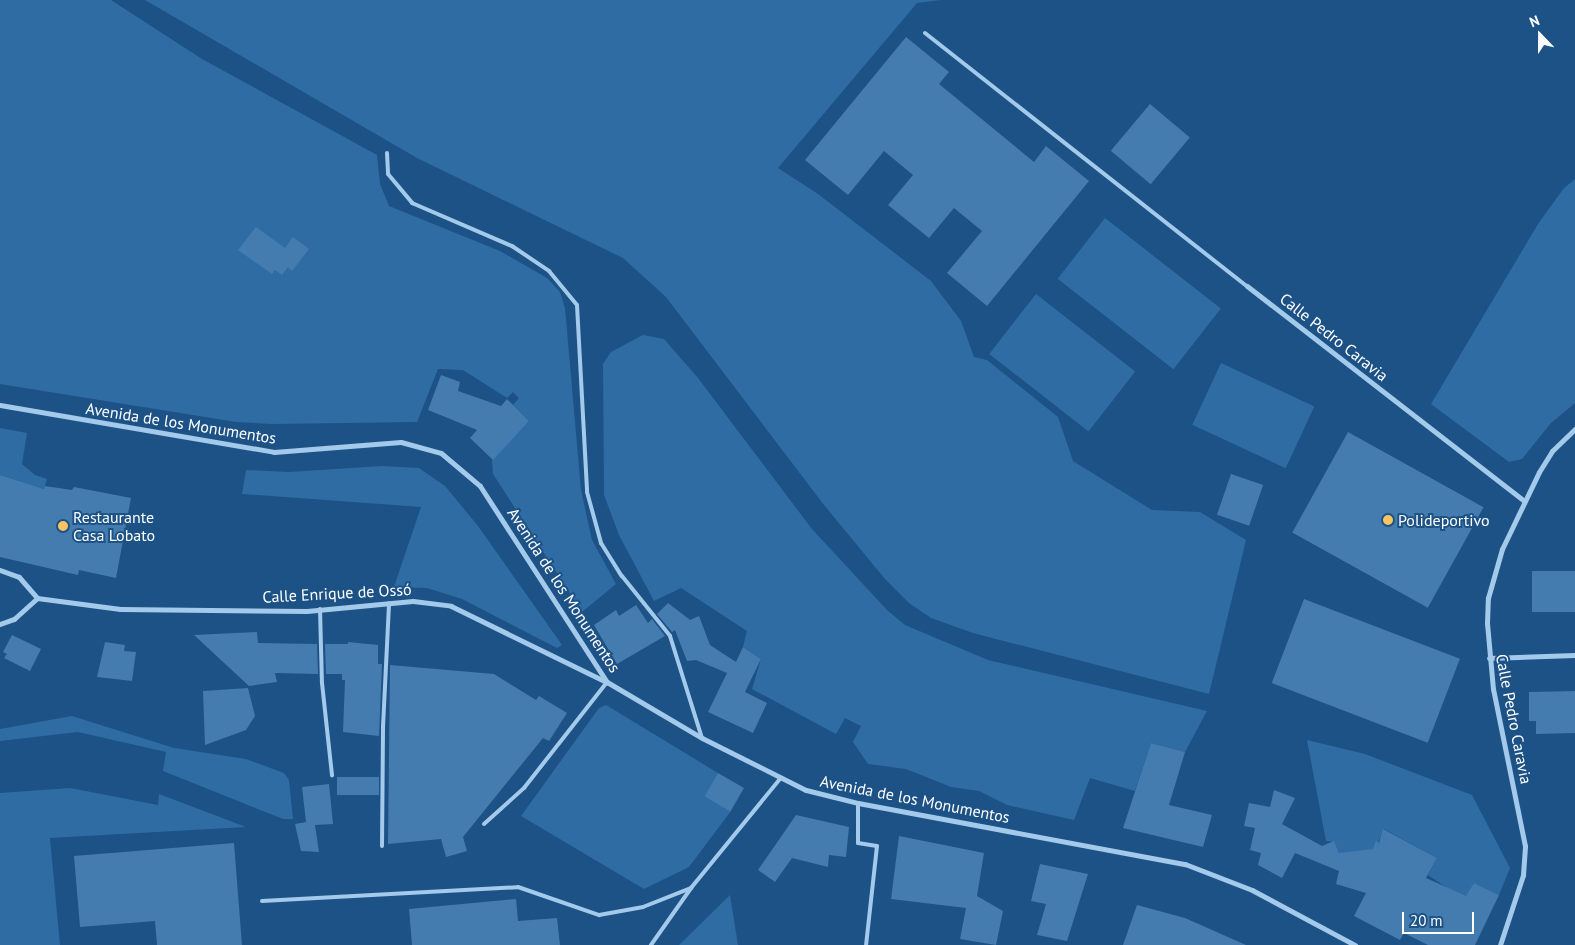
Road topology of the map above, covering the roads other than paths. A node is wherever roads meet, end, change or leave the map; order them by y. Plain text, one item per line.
1 (925, 33) dead end
2 (387, 153) dead end
3 (1247, 286) joint
4 (0, 405) edge
5 (1575, 429) edge
6 (1524, 501) junction
7 (0, 570) edge
8 (37, 598) junction
9 (390, 603) junction
10 (320, 609) junction
11 (0, 624) edge
12 (1575, 655) edge
13 (1489, 658) junction
14 (607, 682) junction
15 (702, 738) junction
16 (332, 775) dead end
17 (780, 779) junction
18 (858, 803) junction
19 (484, 824) dead end
20 (382, 846) dead end
21 (691, 888) junction
22 (262, 901) dead end
23 (651, 945) edge
24 (866, 945) edge
25 (1355, 945) edge
26 (1500, 945) edge

1 - 3 lane
2 - 15 lane
3 - 6 street, Calle Pedro Caravia
4 - 14 street, Avenida de los Monumentos
5 - 6 street, Calle Pedro Caravia
6 - 13 street, Calle Pedro Caravia
7 - 8 street
8 - 10 street, Calle Enrique de Ossó
8 - 11 street
9 - 10 street, Calle Enrique de Ossó
9 - 14 street, Calle Enrique de Ossó
9 - 20 lane
10 - 16 lane
12 - 13 street
13 - 26 street, Calle Pedro Caravia
14 - 15 street, Avenida de los Monumentos
14 - 19 lane
15 - 17 street, Avenida de los Monumentos
17 - 18 street, Avenida de los Monumentos
17 - 21 lane
18 - 24 lane
18 - 25 street, Avenida de los Monumentos
21 - 22 lane
21 - 23 lane

